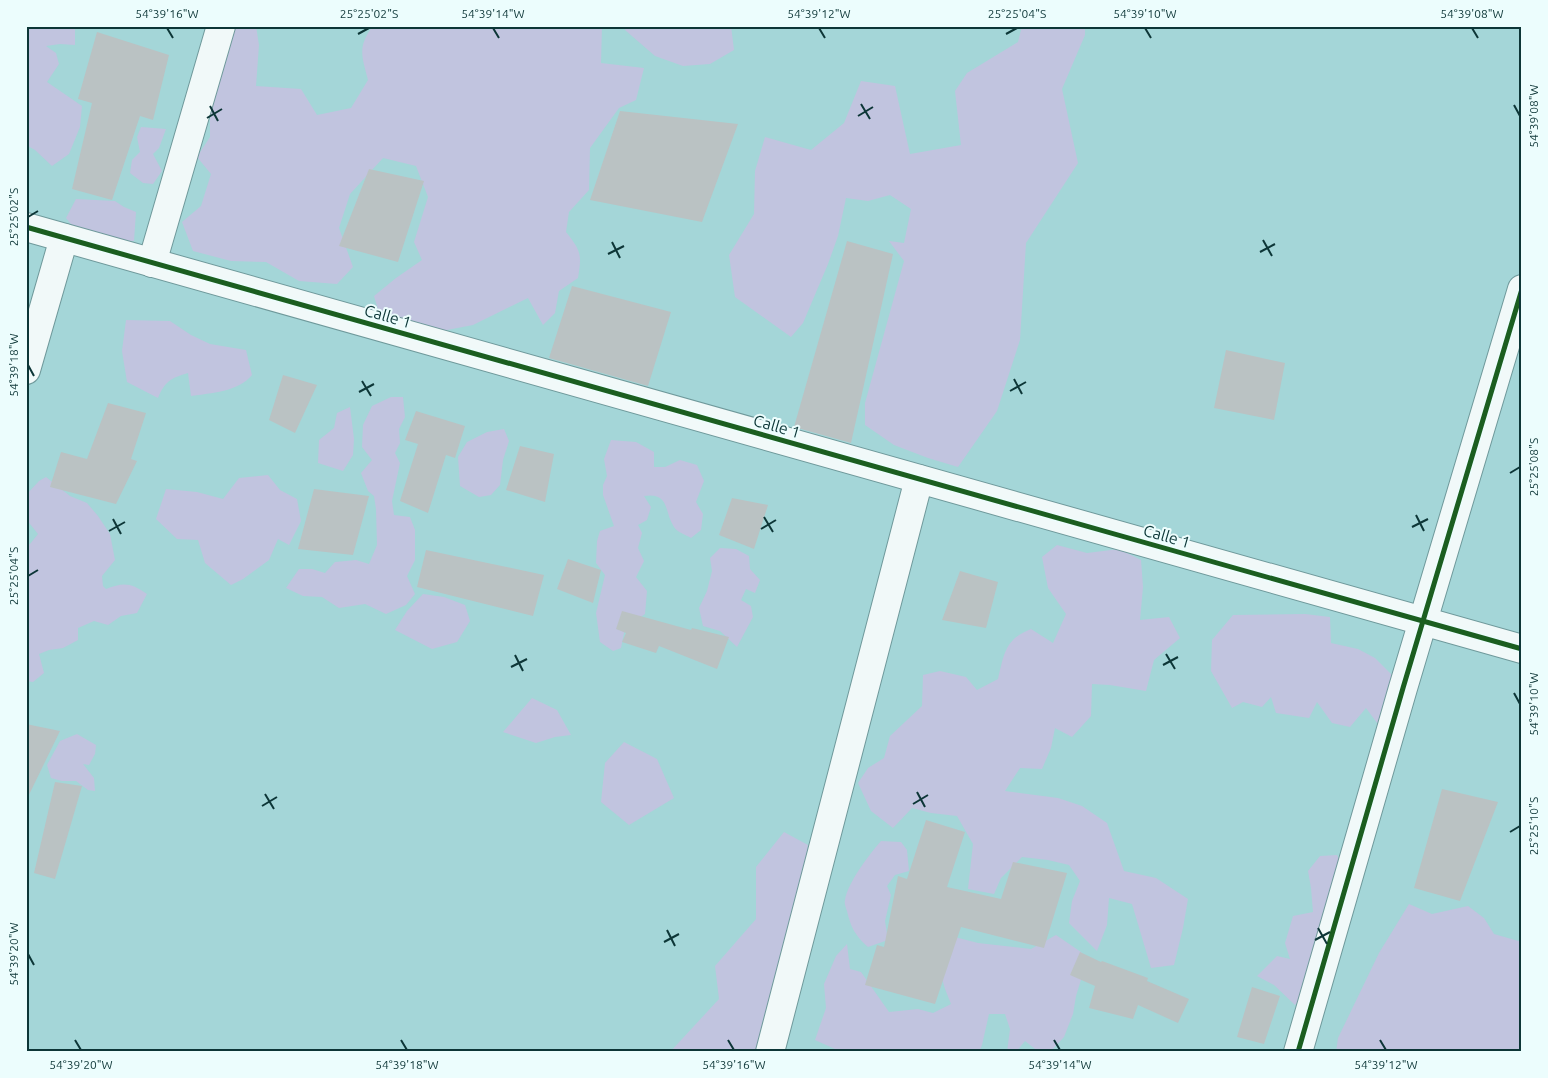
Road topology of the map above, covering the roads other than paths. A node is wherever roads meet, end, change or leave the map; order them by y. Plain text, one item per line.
1 (221, 26) edge
2 (26, 227) edge
3 (64, 238) junction
4 (152, 263) junction
5 (1522, 289) edge
6 (26, 370) edge
7 (919, 479) junction
8 (1423, 622) junction
9 (1522, 649) edge
10 (770, 1052) edge
11 (1298, 1052) edge

1 - 4 street
2 - 3 street, Calle 1
3 - 4 street, Calle 1
3 - 6 street
4 - 7 street, Calle 1
5 - 8 street
7 - 8 street, Calle 1
7 - 10 street
8 - 9 street, Calle 1
8 - 11 street

